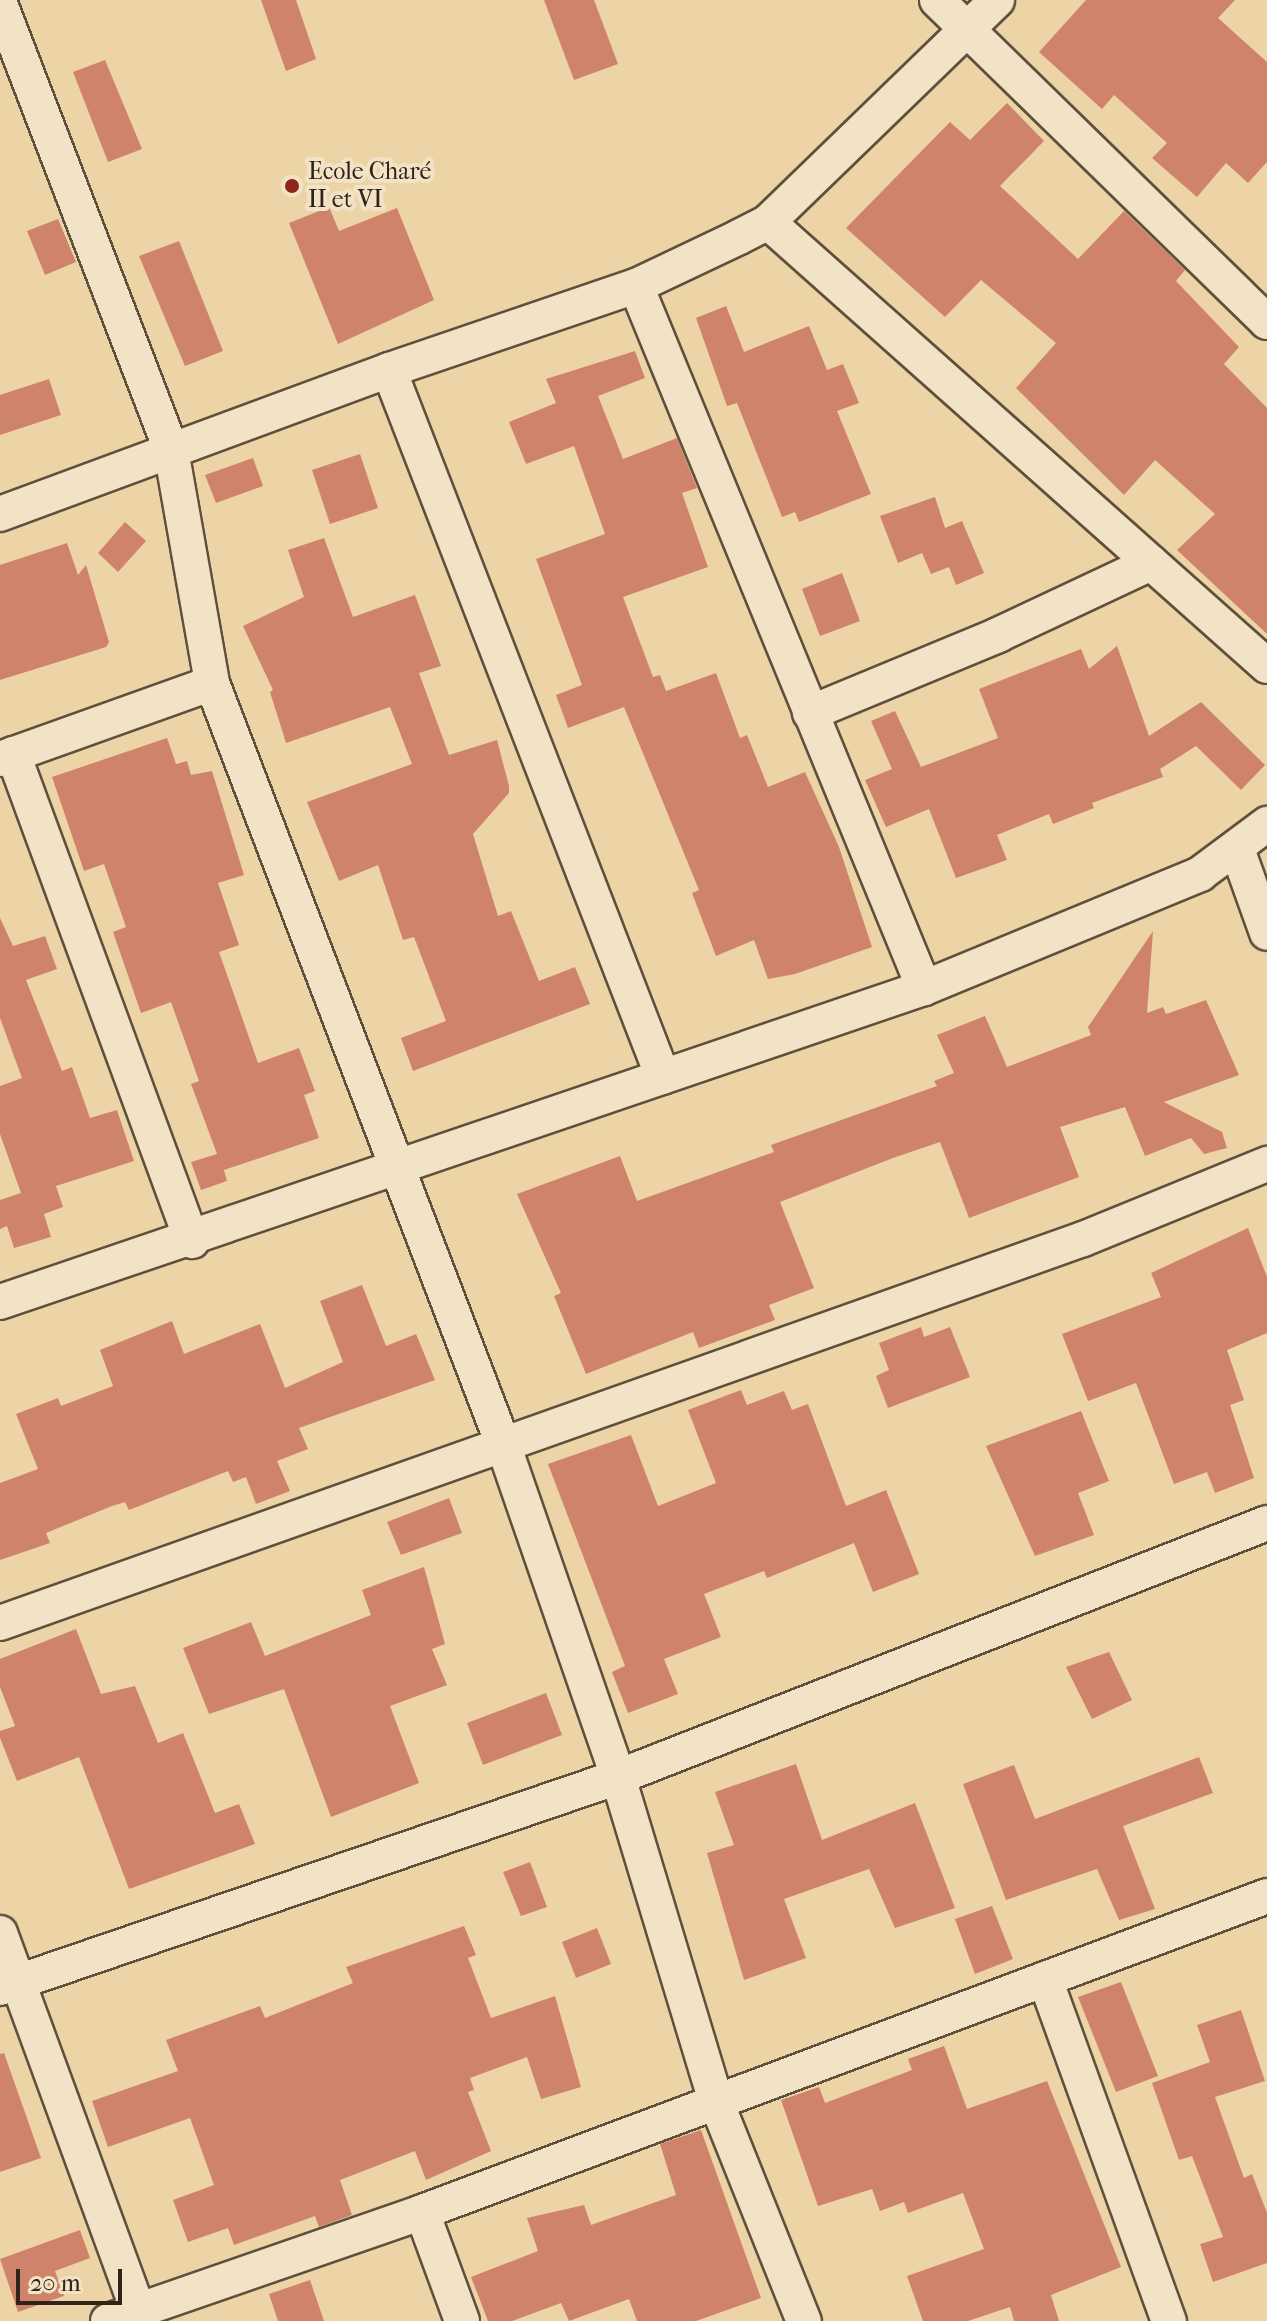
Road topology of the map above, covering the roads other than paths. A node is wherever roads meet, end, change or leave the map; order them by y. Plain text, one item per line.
1 (937, 0) edge
2 (997, 0) edge
3 (0, 4) edge
4 (968, 30) junction
5 (768, 222) junction
6 (636, 286) junction
7 (1267, 322) edge
8 (389, 370) junction
9 (171, 450) junction
10 (2, 507) edge
11 (1151, 563) junction
12 (1267, 666) edge
13 (212, 683) junction
14 (810, 713) junction
15 (7, 757) edge
16 (1267, 824) edge
17 (1237, 849) junction
18 (1267, 933) edge
19 (924, 988) junction
20 (663, 1077) junction
21 (1267, 1164) edge
22 (398, 1168) junction
23 (192, 1241) junction
24 (0, 1302) edge
25 (504, 1447) junction
26 (1267, 1523) edge
27 (0, 1623) edge
28 (618, 1777) junction
29 (1267, 1896) edge
30 (0, 1933) edge
31 (1045, 1979) junction
32 (9, 1985) edge
33 (715, 2099) junction
34 (422, 2212) junction
35 (129, 2318) edge
36 (462, 2321) edge
37 (804, 2321) edge
38 (1169, 2321) edge

1 - 4 street
2 - 4 street
3 - 9 street
4 - 5 street
4 - 7 street
5 - 6 street
5 - 11 street
6 - 8 street
6 - 14 street
8 - 9 street
8 - 20 street
9 - 10 street
9 - 13 street
11 - 12 street
11 - 14 street
13 - 15 street
13 - 22 street
14 - 19 street
15 - 23 street
16 - 17 street
17 - 18 street
17 - 19 street
19 - 20 street
20 - 22 street
21 - 25 street
22 - 23 street
22 - 25 street
23 - 24 street
25 - 27 street
25 - 28 street
26 - 28 street
28 - 32 street
28 - 33 street
29 - 31 street
30 - 32 street
31 - 33 street
31 - 38 street
32 - 35 street
33 - 34 street
33 - 37 street
34 - 35 street
34 - 36 street

